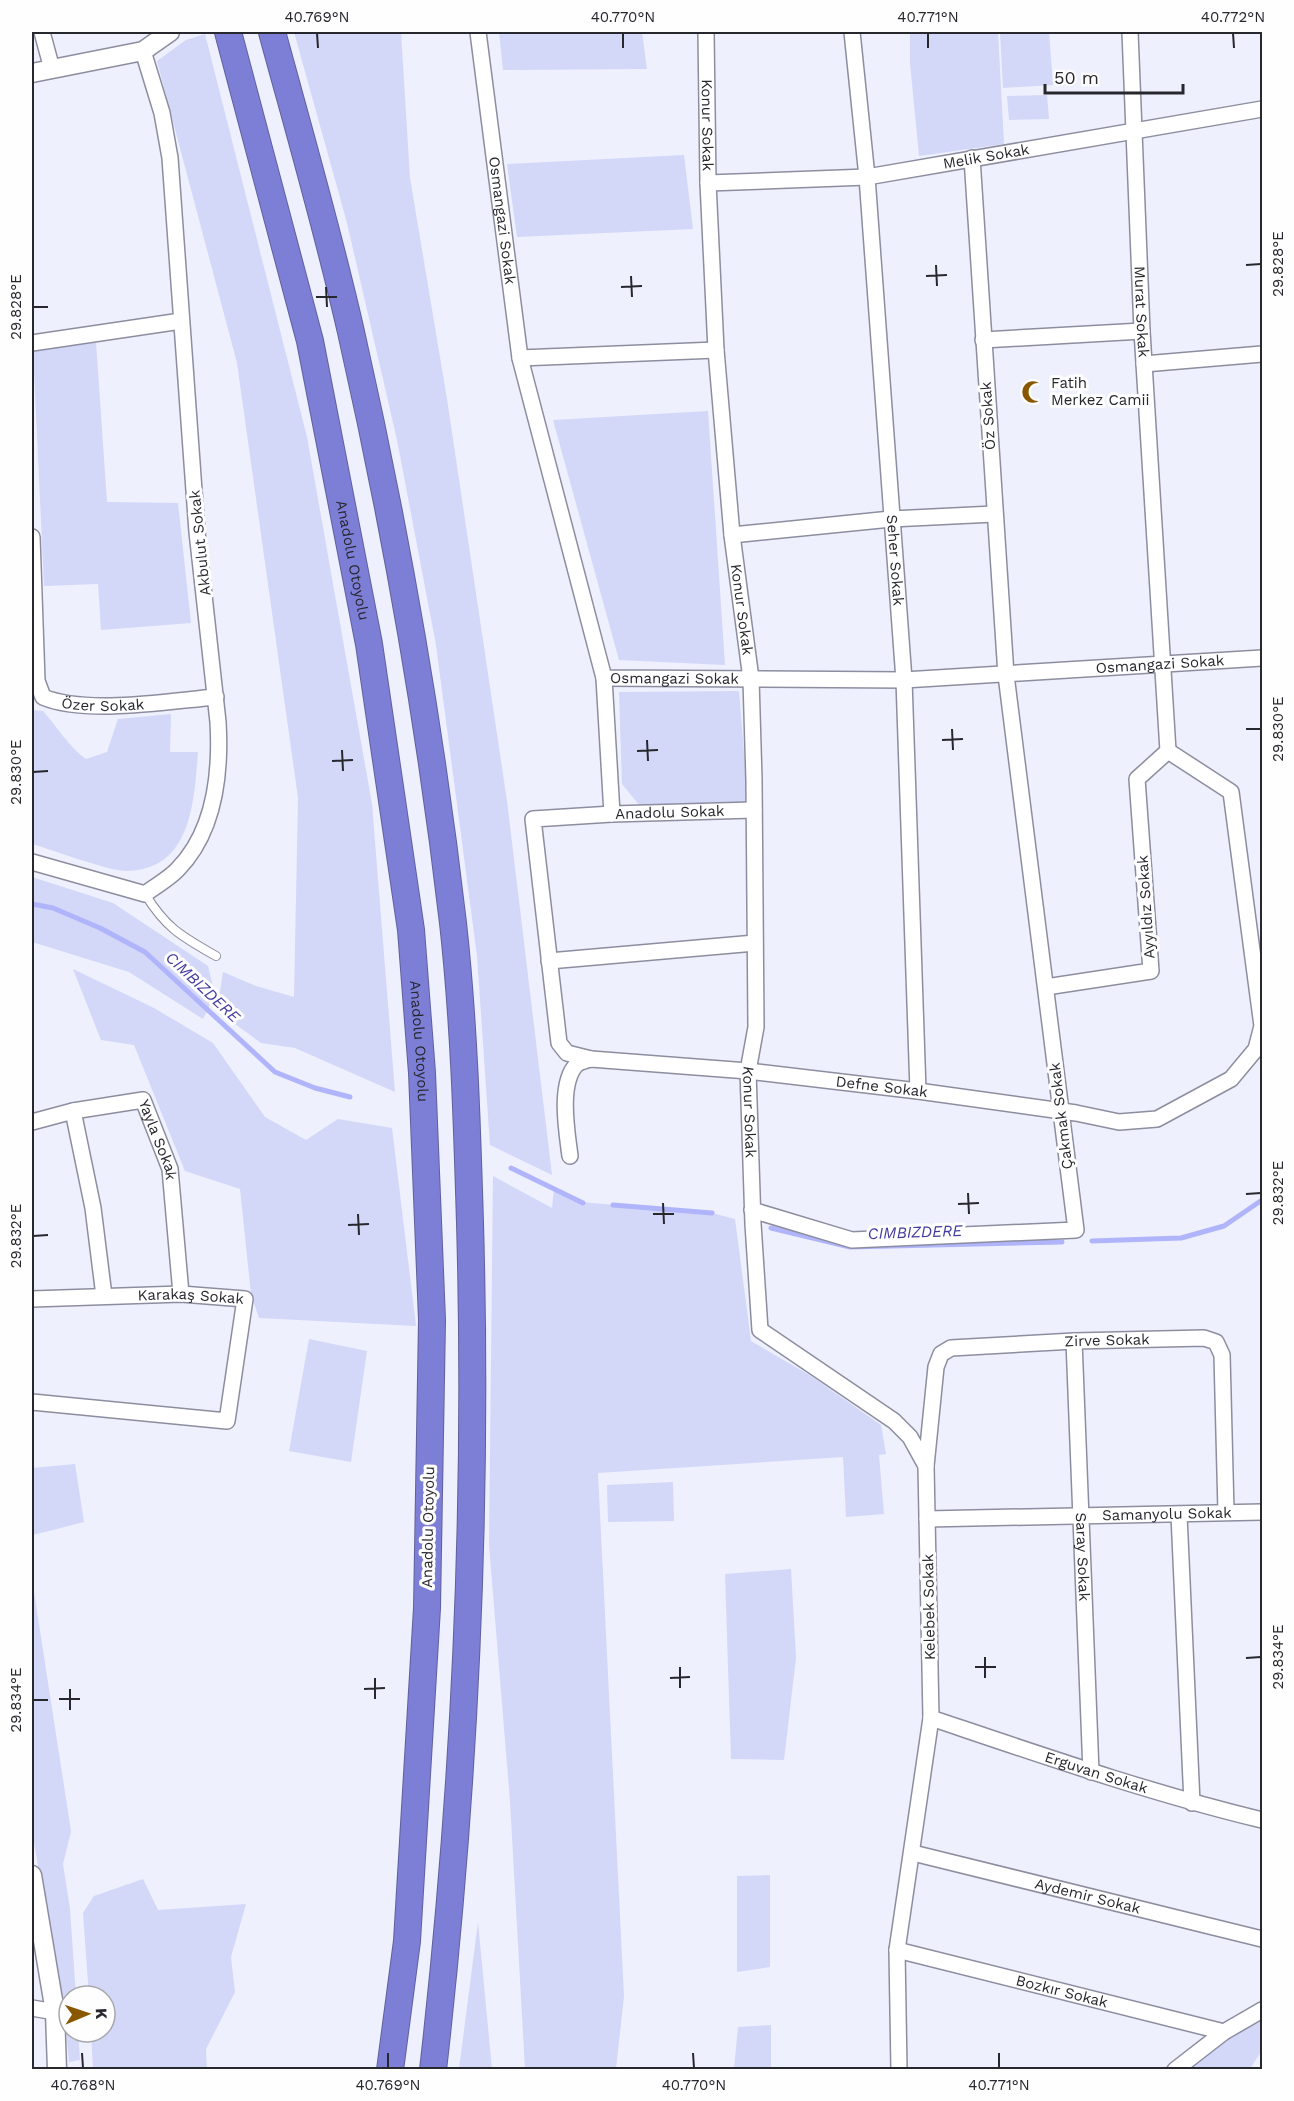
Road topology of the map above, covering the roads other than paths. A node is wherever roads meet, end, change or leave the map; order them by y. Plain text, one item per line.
1 (42, 32) edge
2 (170, 32) edge
3 (228, 32) edge
4 (272, 32) edge
5 (478, 32) edge
6 (705, 32) edge
7 (852, 32) edge
8 (1130, 32) edge
9 (143, 51) junction
10 (52, 69) junction
11 (32, 73) edge
12 (1263, 109) edge
13 (1133, 133) junction
14 (972, 158) junction
15 (867, 177) junction
16 (708, 183) junction
17 (181, 321) junction
18 (1142, 331) junction
19 (983, 340) junction
20 (32, 343) edge
21 (716, 350) junction
22 (1263, 354) edge
23 (520, 358) junction
24 (1144, 364) junction
25 (994, 514) junction
26 (891, 519) junction
27 (732, 535) junction
28 (32, 537) edge
29 (1263, 658) edge
30 (1162, 664) junction
31 (1006, 675) junction
32 (604, 678) junction
33 (750, 680) junction
34 (903, 680) junction
35 (216, 697) junction
36 (1168, 751) junction
37 (754, 810) junction
38 (612, 814) junction
39 (32, 862) edge
40 (145, 894) junction
41 (755, 943) junction
42 (216, 956) dead end
43 (549, 961) junction
44 (1046, 987) junction
45 (1259, 1052) edge
46 (591, 1059) junction
47 (748, 1071) junction
48 (918, 1091) junction
49 (73, 1111) junction
50 (1060, 1111) junction
51 (32, 1122) edge
52 (570, 1156) dead end
53 (752, 1217) junction
54 (181, 1294) junction
55 (104, 1296) junction
56 (32, 1299) edge
57 (1074, 1341) junction
58 (32, 1402) edge
59 (926, 1467) junction
60 (1226, 1512) junction
61 (1263, 1512) edge
62 (1081, 1515) junction
63 (1179, 1515) junction
64 (927, 1519) junction
65 (931, 1718) junction
66 (1091, 1772) junction
67 (1192, 1803) junction
68 (1263, 1820) edge
69 (913, 1853) junction
70 (32, 1875) edge
71 (35, 1914) edge
72 (1263, 1939) edge
73 (897, 1950) junction
74 (32, 2008) edge
75 (1263, 2010) edge
76 (55, 2012) junction
77 (1224, 2032) junction
78 (57, 2070) edge
79 (390, 2070) edge
80 (433, 2070) edge
81 (899, 2070) edge
82 (1175, 2070) edge

1 - 10 street
2 - 9 street
3 - 79 highway, Anadolu Otoyolu
4 - 80 highway
5 - 23 street, Osmangazi Sokak
6 - 16 street, Konur Sokak
7 - 15 street, Seher Sokak
8 - 13 street, Murat Sokak
9 - 10 street
9 - 17 street, Akbulut Sokak
10 - 11 street
12 - 13 street, Melik Sokak
13 - 14 street, Melik Sokak
13 - 18 street, Murat Sokak
14 - 15 street, Melik Sokak
14 - 19 street, Öz Sokak
15 - 16 street, Melik Sokak
15 - 26 street, Seher Sokak
16 - 21 street, Konur Sokak
17 - 20 street
17 - 35 street, Akbulut Sokak
18 - 19 street
18 - 24 street, Murat Sokak
19 - 25 street, Öz Sokak
21 - 23 street
21 - 27 street, Konur Sokak
22 - 24 street
23 - 32 street, Osmangazi Sokak
24 - 30 street, Murat Sokak
25 - 26 street
25 - 31 street, Öz Sokak
26 - 27 street
26 - 34 street, Seher Sokak
27 - 33 street, Konur Sokak
28 - 35 street, Özer Sokak
29 - 30 street, Osmangazi Sokak
30 - 31 street, Osmangazi Sokak
30 - 36 street, Murat Sokak
31 - 34 street, Osmangazi Sokak
31 - 44 street, Çakmak Sokak
32 - 33 street, Osmangazi Sokak
32 - 38 street, Anadolu Sokak
33 - 34 street, Osmangazi Sokak
33 - 37 street, Konur Sokak
34 - 48 street, Seher Sokak
35 - 40 street, Akbulut Sokak
36 - 44 street, Ayyıldız Sokak
36 - 45 street, Defne Sokak
37 - 38 street, Anadolu Sokak
37 - 41 street, Konur Sokak
38 - 43 street, Defne Sokak
39 - 40 street
40 - 42 lane
41 - 43 street
41 - 47 street, Konur Sokak
43 - 46 street, Defne Sokak
44 - 50 street, Çakmak Sokak
45 - 50 street, Defne Sokak
46 - 47 street, Defne Sokak
46 - 52 street
47 - 48 street, Defne Sokak
47 - 53 street, Konur Sokak
48 - 50 street, Defne Sokak
49 - 51 street, Yayla Sokak
49 - 54 street, Yayla Sokak
49 - 55 street
50 - 53 street, Çakmak Sokak
53 - 59 street, Kelebek Sokak
54 - 55 street, Karakaş Sokak
54 - 58 street, Karakaş Sokak
55 - 56 street, Karakaş Sokak
57 - 59 street, Zirve Sokak
57 - 60 street, Zirve Sokak
57 - 62 street, Saray Sokak
59 - 64 street, Kelebek Sokak
60 - 61 street, Samanyolu Sokak
60 - 63 street, Samanyolu Sokak
62 - 63 street, Samanyolu Sokak
62 - 64 street, Samanyolu Sokak
62 - 66 street, Saray Sokak
63 - 67 street
64 - 65 street, Kelebek Sokak
65 - 66 street, Erguvan Sokak
65 - 69 street, Kelebek Sokak
66 - 67 street, Erguvan Sokak
67 - 68 street, Erguvan Sokak
69 - 72 street, Aydemir Sokak
69 - 73 street, Kelebek Sokak
70 - 71 street
71 - 76 street
73 - 77 street, Bozkır Sokak
73 - 81 street, Kelebek Sokak
74 - 76 street
75 - 77 street
76 - 78 street
77 - 82 street

